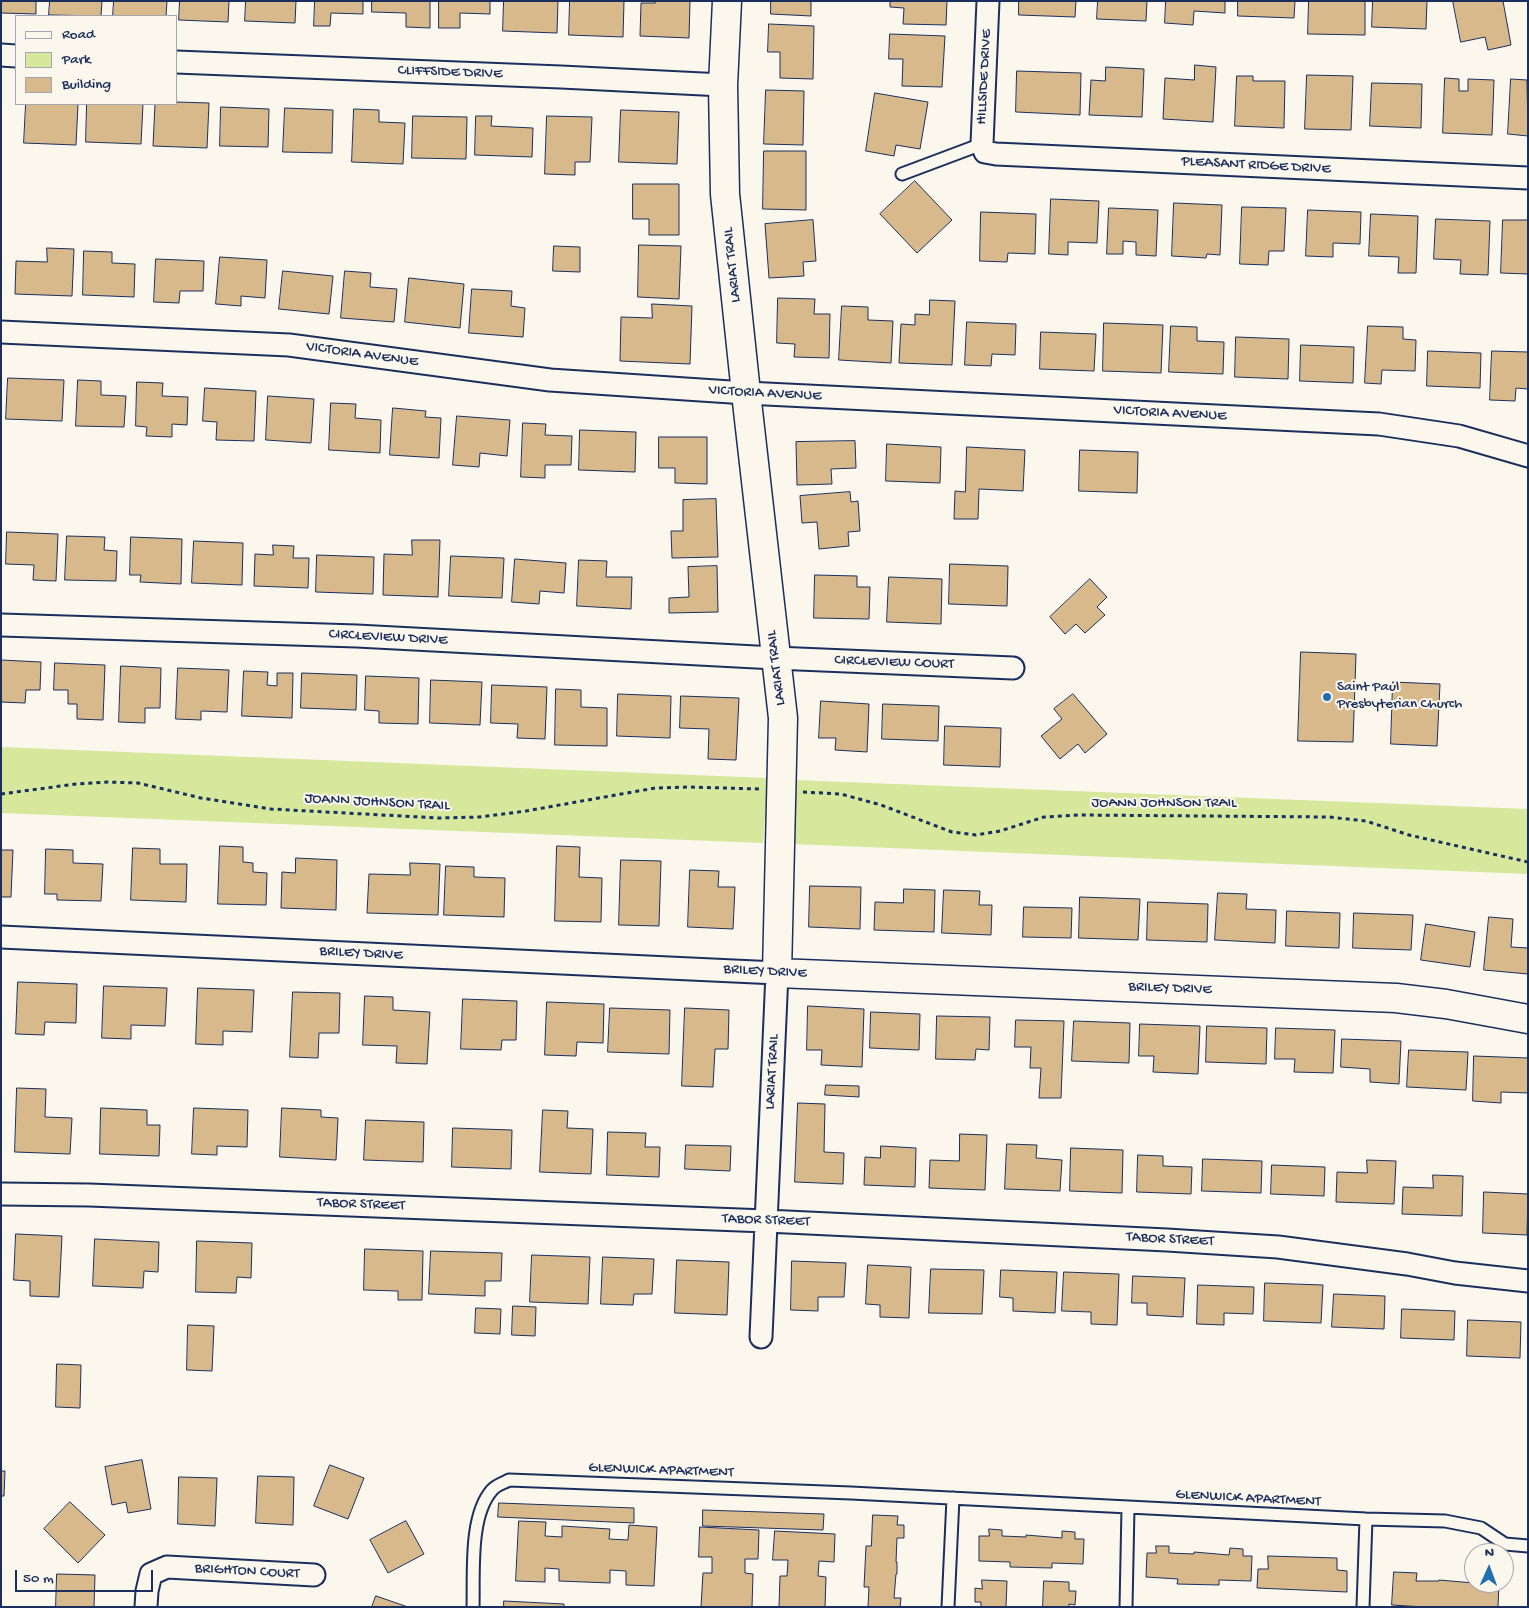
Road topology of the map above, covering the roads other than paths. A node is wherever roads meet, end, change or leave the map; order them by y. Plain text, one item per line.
1 (727, 1) edge
2 (988, 1) edge
3 (1, 55) edge
4 (15, 56) edge
5 (178, 62) edge
6 (723, 85) junction
7 (984, 148) junction
8 (902, 174) dead end
9 (1528, 178) edge
10 (1, 332) edge
11 (746, 393) junction
12 (1528, 456) edge
13 (1, 625) edge
14 (775, 658) junction
15 (1013, 668) dead end
16 (1, 937) edge
17 (777, 973) junction
18 (1528, 1019) edge
19 (1, 1194) edge
20 (766, 1221) junction
21 (1528, 1281) edge
22 (761, 1337) dead end
23 (953, 1498) junction
24 (1128, 1508) junction
25 (1366, 1519) junction
26 (1528, 1546) edge
27 (314, 1575) dead end
28 (146, 1607) edge
29 (473, 1607) edge
30 (948, 1607) edge
31 (1126, 1607) edge
32 (1363, 1607) edge

1 - 6 street, LARIAT TRAIL
2 - 7 street, HILLSIDE DRIVE
3 - 4 street
5 - 6 street, CLIFFSIDE DRIVE
6 - 11 street, LARIAT TRAIL
7 - 8 lane
7 - 9 street, PLEASANT RIDGE DRIVE
10 - 11 street, VICTORIA AVENUE
11 - 12 street, VICTORIA AVENUE
11 - 14 street, LARIAT TRAIL
13 - 14 street, CIRCLEVIEW DRIVE
14 - 15 street, CIRCLEVIEW COURT
14 - 17 street, LARIAT TRAIL
16 - 17 street, BRILEY DRIVE
17 - 18 street, BRILEY DRIVE
17 - 20 street, LARIAT TRAIL
19 - 20 street, TABOR STREET
20 - 21 street, TABOR STREET
20 - 22 street, LARIAT TRAIL
23 - 24 lane, GLENWICK APARTMENT
23 - 29 lane, GLENWICK APARTMENT
23 - 30 lane
24 - 25 lane, GLENWICK APARTMENT
24 - 31 lane
25 - 26 lane, GLENWICK APARTMENT
25 - 32 lane
27 - 28 street, BRIGHTON COURT

